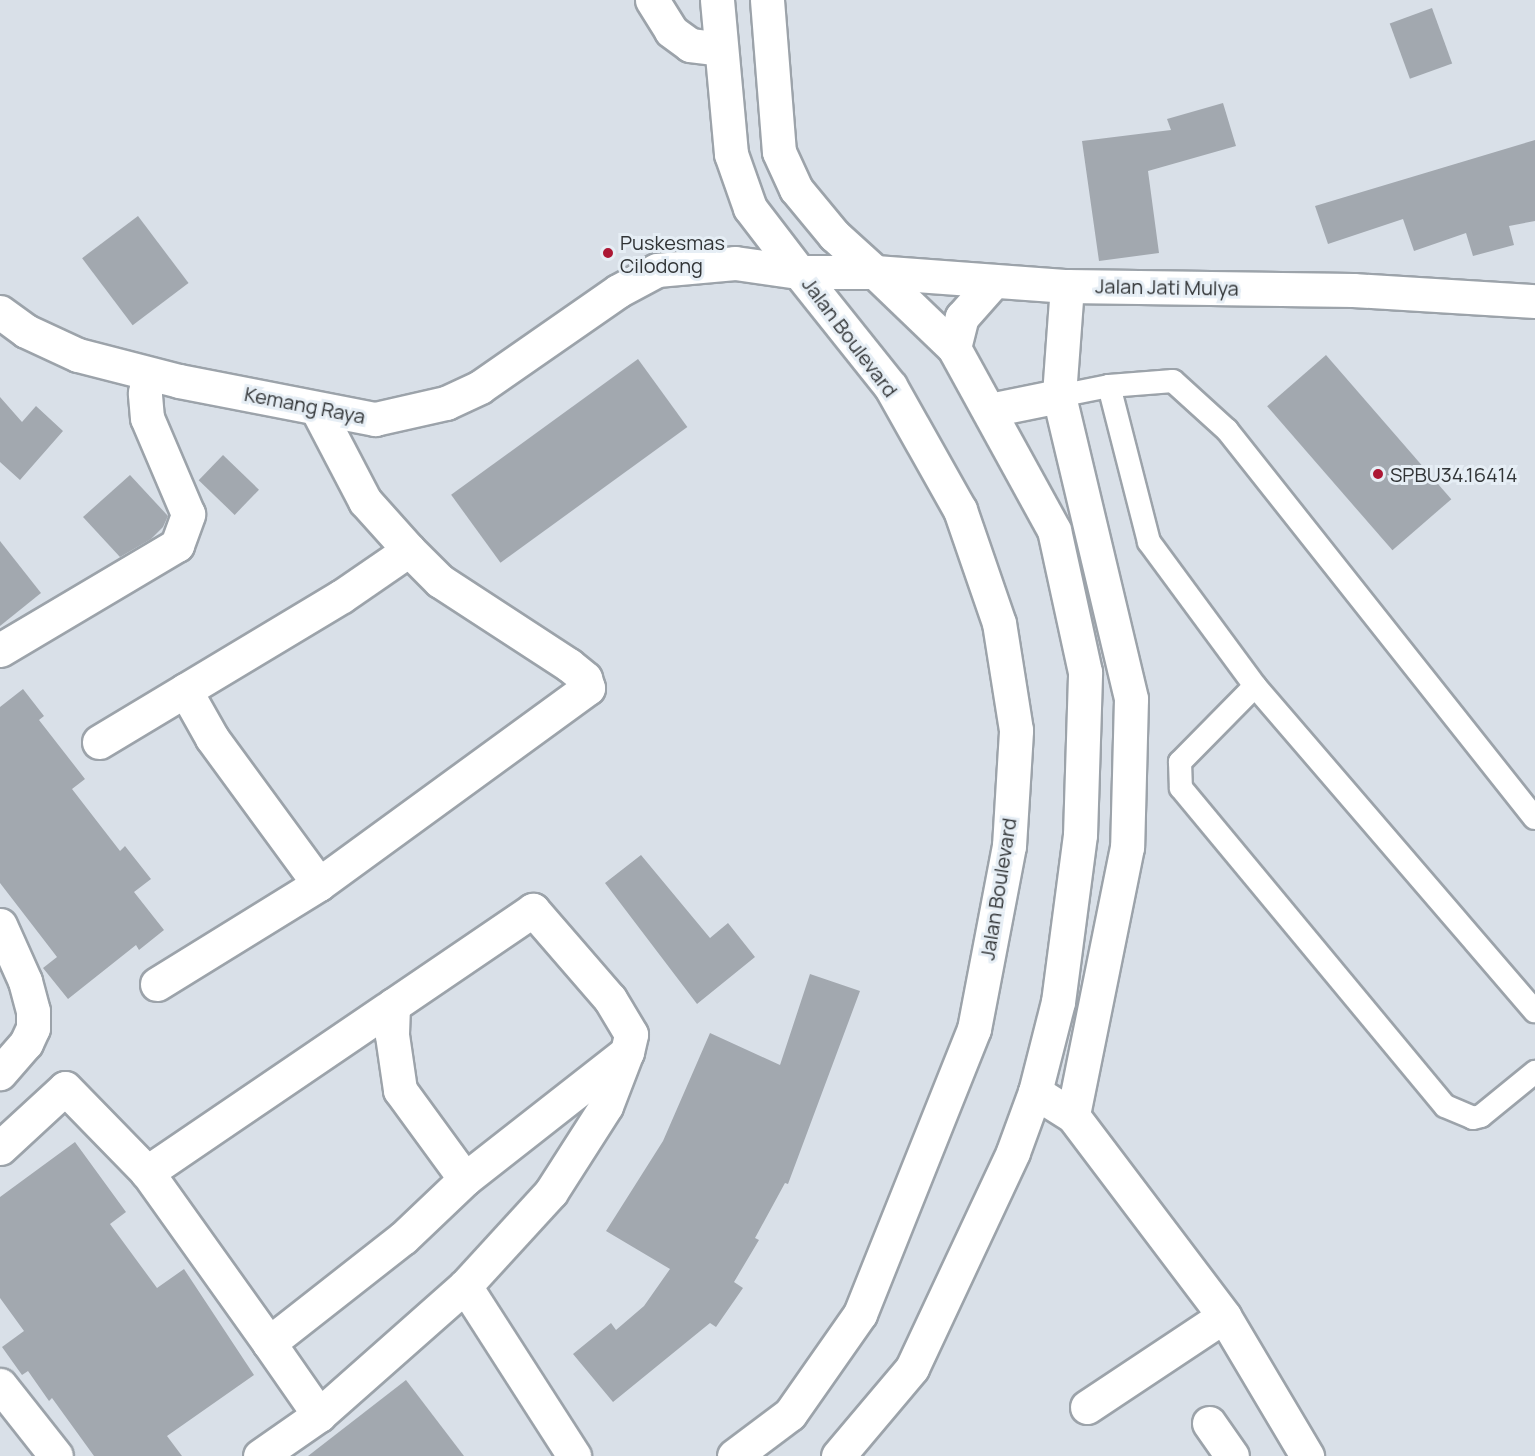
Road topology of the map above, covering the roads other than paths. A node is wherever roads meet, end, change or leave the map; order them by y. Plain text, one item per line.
1 (652, 0) edge
2 (717, 0) edge
3 (767, 0) edge
4 (721, 49) junction
5 (799, 272) junction
6 (875, 272) junction
7 (994, 281) junction
8 (1067, 286) junction
9 (1535, 301) edge
10 (0, 312) edge
11 (954, 348) junction
12 (148, 374) junction
13 (1109, 386) junction
14 (1059, 396) junction
15 (990, 410) junction
16 (318, 411) junction
17 (409, 550) junction
18 (0, 650) edge
19 (1255, 686) junction
20 (185, 690) junction
21 (99, 742) dead end
22 (1535, 818) edge
23 (318, 884) junction
24 (0, 925) edge
25 (157, 984) dead end
26 (393, 1005) junction
27 (1535, 1011) edge
28 (627, 1052) junction
29 (1535, 1072) edge
30 (0, 1073) edge
31 (1035, 1092) junction
32 (1073, 1116) junction
33 (0, 1148) edge
34 (147, 1172) junction
35 (465, 1179) junction
36 (465, 1286) junction
37 (1224, 1316) junction
38 (269, 1343) junction
39 (0, 1385) edge
40 (1087, 1407) dead end
41 (320, 1415) junction
42 (1209, 1423) dead end
43 (56, 1456) edge
44 (260, 1456) edge
45 (574, 1456) edge
46 (734, 1456) edge
47 (838, 1456) edge
48 (1232, 1456) edge
49 (1307, 1456) edge

1 - 4 street
2 - 4 street, Jalan Boulevard
3 - 6 street
4 - 5 street, Jalan Boulevard
5 - 6 street, Jalan Jati Mulya
5 - 16 street, Kemang Raya
5 - 46 street, Jalan Boulevard
6 - 7 street, Jalan Jati Mulya
6 - 11 street
7 - 8 street, Jalan Jati Mulya
7 - 11 street
8 - 9 street, Jalan Jati Mulya
8 - 14 street
10 - 12 street, Kemang Raya
11 - 15 street
12 - 16 street, Kemang Raya
12 - 18 street
13 - 14 lane
13 - 19 lane
13 - 22 lane
14 - 15 street
14 - 32 street
15 - 31 street
16 - 17 street
17 - 20 street
17 - 23 street
19 - 27 lane
19 - 29 lane
20 - 21 street
20 - 23 street
23 - 25 street
24 - 30 street
26 - 28 street
26 - 34 street
26 - 35 street
28 - 35 street
28 - 36 street
31 - 32 street
31 - 47 street
32 - 37 street
33 - 34 street
34 - 38 street
35 - 38 street
36 - 41 street
36 - 45 street
37 - 40 street
37 - 49 street
38 - 41 street
39 - 43 street
41 - 44 street
42 - 48 street

